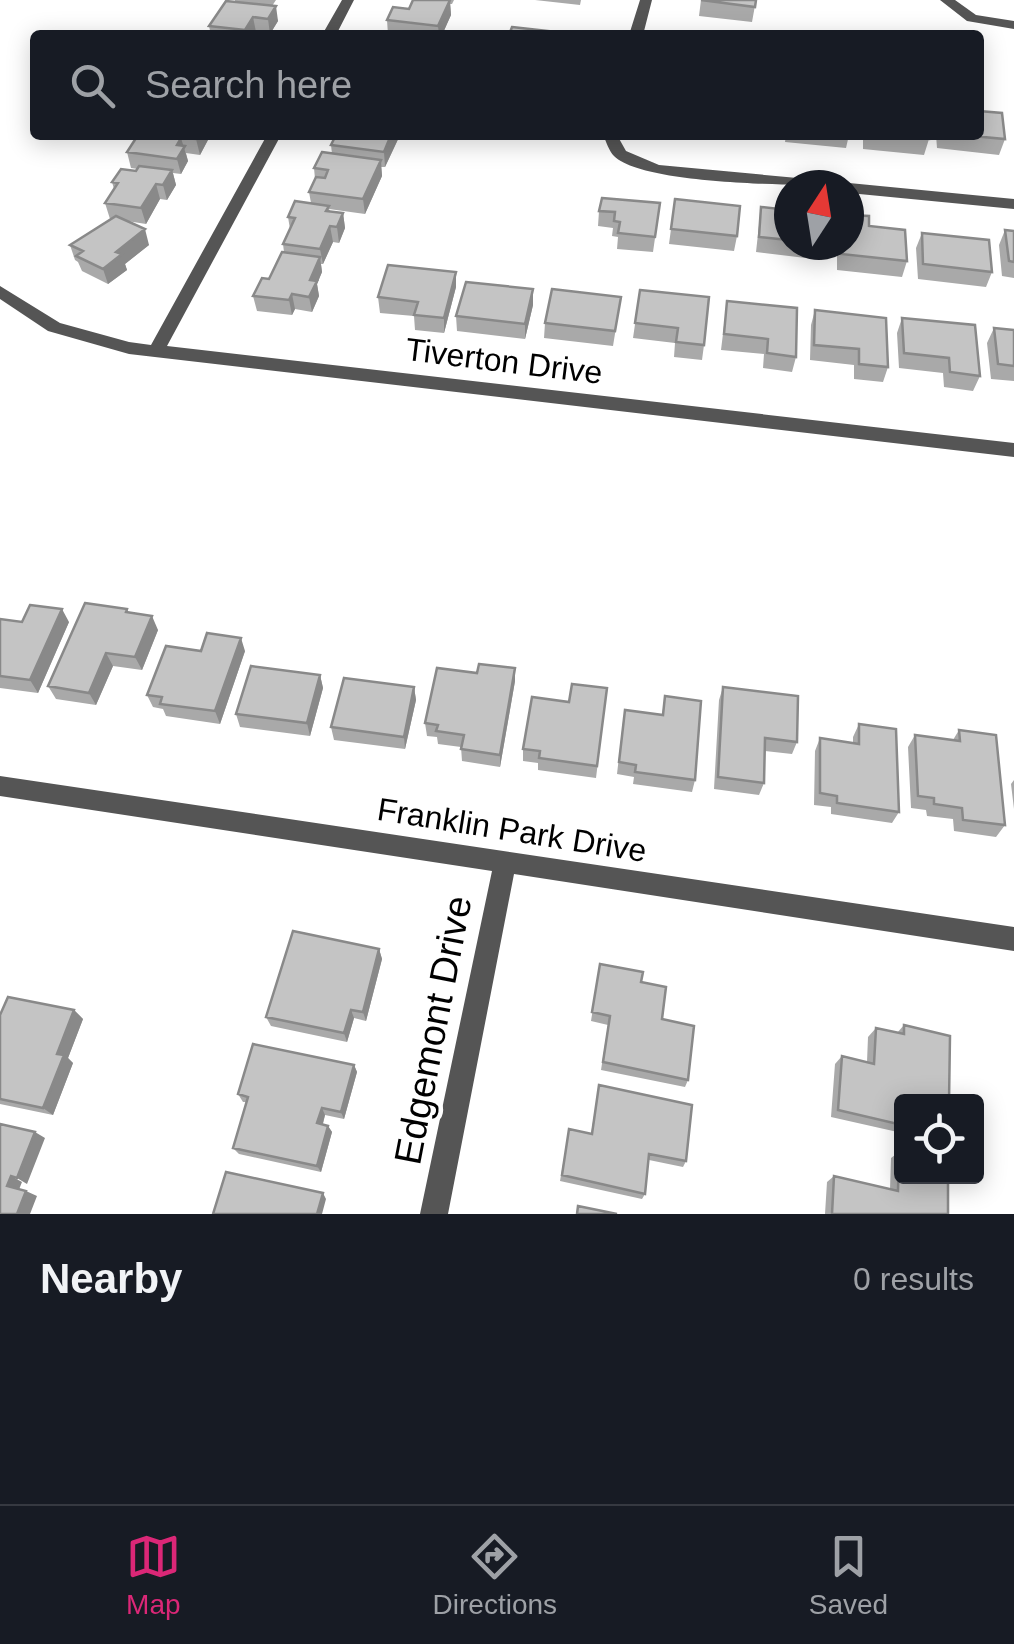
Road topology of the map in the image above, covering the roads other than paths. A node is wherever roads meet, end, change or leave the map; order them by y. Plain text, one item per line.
1 (348, 0) edge
2 (646, 0) edge
3 (946, 0) edge
4 (1014, 25) edge
5 (332, 30) edge
6 (637, 30) edge
7 (271, 140) edge
8 (613, 140) edge
9 (774, 181) edge
10 (864, 189) edge
11 (1014, 204) edge
12 (0, 292) edge
13 (156, 351) junction
14 (1014, 450) edge
15 (0, 786) edge
16 (505, 862) junction
17 (1014, 938) edge
18 (434, 1214) edge

1 - 5 street
2 - 6 street
3 - 4 street
7 - 13 street
8 - 9 street
10 - 11 street
12 - 13 street, Tiverton Drive
13 - 14 street, Tiverton Drive
15 - 16 street, Franklin Park Drive
16 - 17 street, Franklin Park Drive
16 - 18 street, Edgemont Drive

